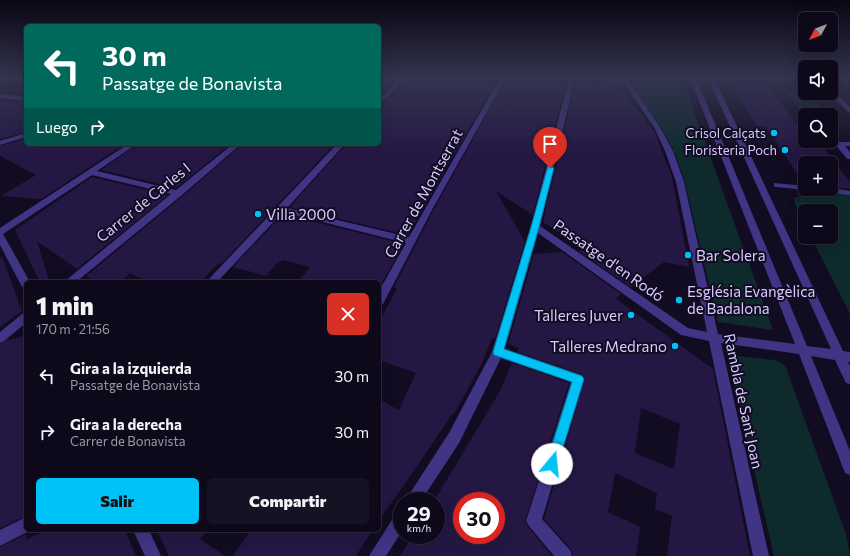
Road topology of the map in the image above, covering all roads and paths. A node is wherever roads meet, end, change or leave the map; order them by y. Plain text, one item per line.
1 (488, 104) edge
2 (566, 104) edge
3 (640, 104) edge
4 (704, 104) edge
5 (724, 104) edge
6 (24, 136) edge
7 (0, 143) edge
8 (850, 144) edge
9 (130, 146) edge
10 (235, 146) edge
11 (339, 146) edge
12 (850, 157) edge
13 (91, 172) junction
14 (777, 185) dead end
15 (798, 187) edge
16 (838, 192) edge
17 (179, 193) junction
18 (850, 193) edge
19 (281, 209) junction
20 (535, 227) junction
21 (0, 232) edge
22 (0, 236) edge
23 (412, 241) junction
24 (24, 280) edge
25 (71, 280) edge
26 (213, 280) edge
27 (381, 297) edge
28 (24, 319) edge
29 (0, 338) edge
30 (714, 338) junction
31 (804, 350) junction
32 (498, 352) junction
33 (845, 356) edge
34 (850, 379) edge
35 (850, 468) edge
36 (418, 492) edge
37 (24, 525) edge
38 (393, 531) edge
39 (142, 532) edge
40 (0, 538) edge
41 (153, 556) edge
42 (377, 556) edge
43 (564, 556) edge
44 (761, 556) edge

1 - 23 street, Carrer de Montserrat
2 - 20 street
3 - 30 street, Rambla de Sant Joan
4 - 31 street
5 - 33 street
6 - 7 street
8 - 12 street
9 - 13 street
10 - 17 street, Carrer de Carles I
11 - 19 street
13 - 17 street
13 - 21 street
14 - 15 street
16 - 18 street
17 - 25 street, Carrer de Carles I
19 - 23 street
19 - 26 street
20 - 30 street, Passatge d'en Rodó
20 - 32 street
22 - 24 street
23 - 27 street, Carrer de Montserrat
28 - 29 street
30 - 31 street, Passatge d'en Rodó
30 - 44 street, Rambla de Sant Joan
31 - 33 street, Passatge d'en Rodó
31 - 35 street
32 - 36 street
32 - 43 street
33 - 34 street
37 - 40 street
38 - 42 street
39 - 41 street

